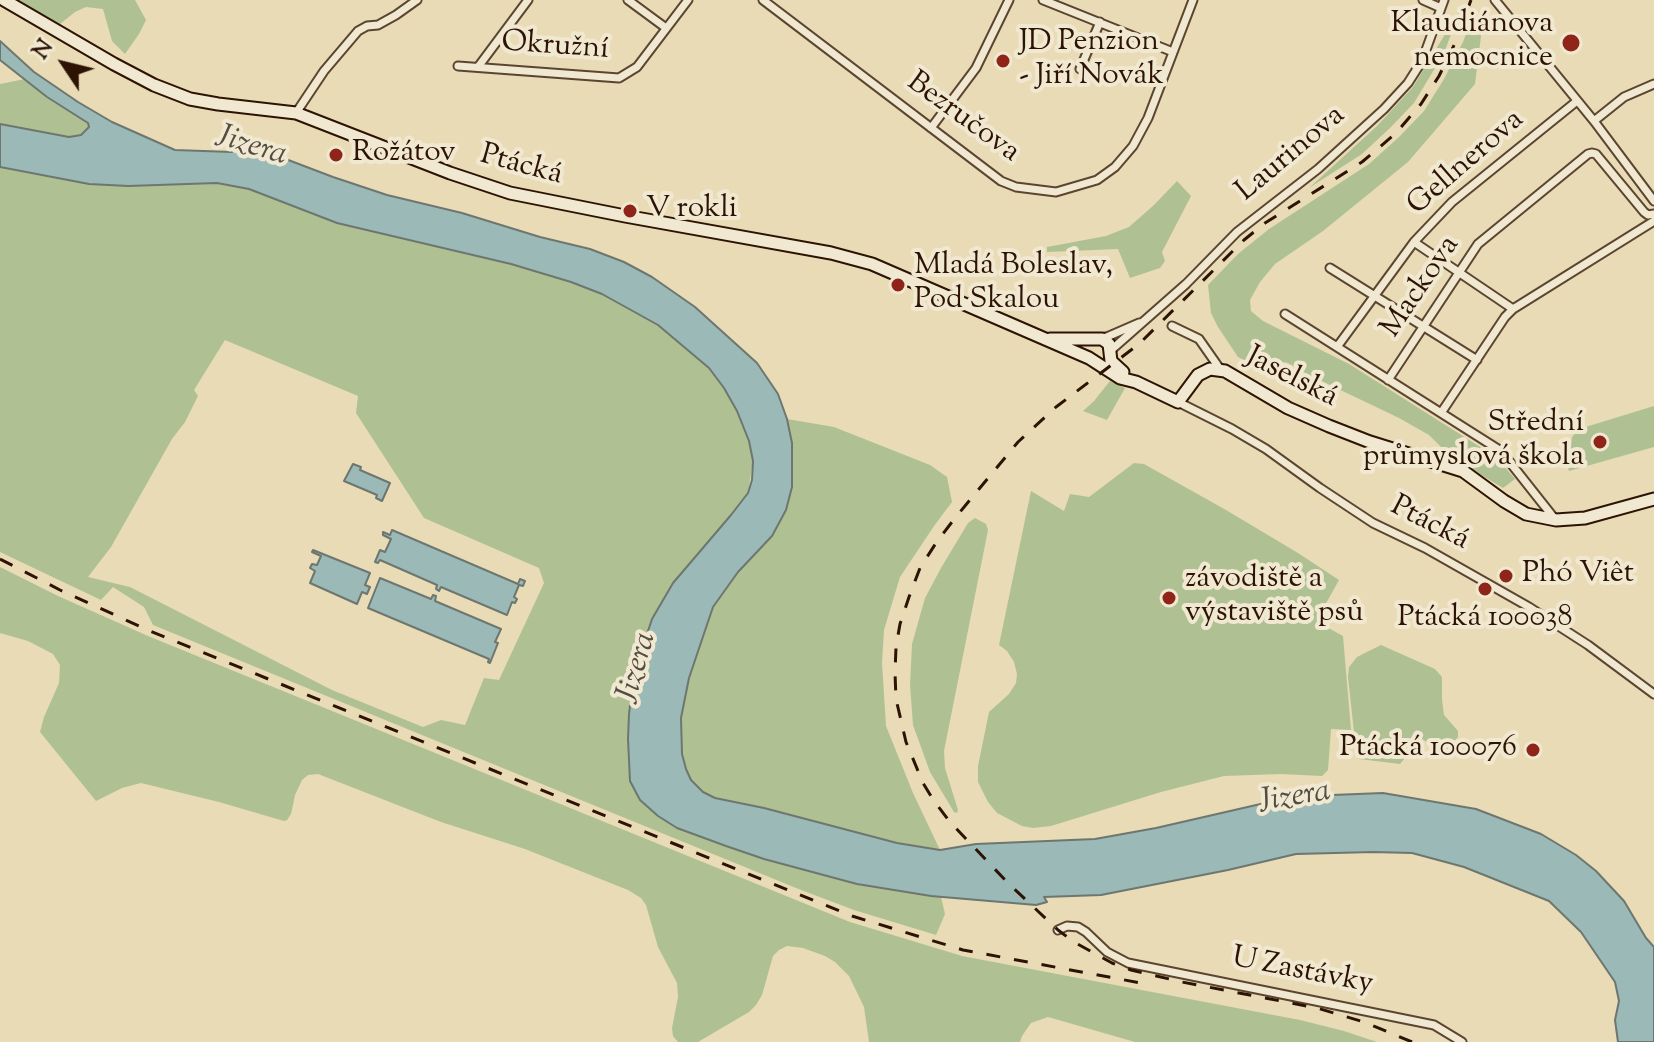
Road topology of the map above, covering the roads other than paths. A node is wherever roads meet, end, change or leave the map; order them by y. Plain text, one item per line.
1 (4, 0) edge
2 (417, 0) edge
3 (528, 0) edge
4 (628, 0) edge
5 (688, 0) edge
6 (763, 0) edge
7 (1009, 0) edge
8 (1043, 0) edge
9 (1193, 0) edge
10 (1423, 0) edge
11 (1450, 0) edge
12 (1496, 1) edge
13 (1443, 4) edge
14 (1438, 19) junction
15 (1100, 22) junction
16 (666, 28) junction
17 (1173, 52) junction
18 (458, 66) dead end
19 (478, 67) junction
20 (1080, 69) dead end
21 (1654, 84) edge
22 (1577, 101) junction
23 (296, 113) junction
24 (1594, 121) junction
25 (931, 128) junction
26 (1654, 201) edge
27 (1654, 214) edge
28 (1654, 221) edge
29 (1414, 242) junction
30 (1330, 268) dead end
31 (1459, 273) junction
32 (1375, 295) junction
33 (1513, 309) junction
34 (1285, 314) dead end
35 (1145, 320) junction
36 (1172, 326) dead end
37 (1425, 327) junction
38 (1043, 339) junction
39 (1095, 339) junction
40 (1337, 347) junction
41 (1109, 353) junction
42 (1089, 358) junction
43 (1477, 360) junction
44 (1220, 369) junction
45 (1388, 380) junction
46 (1136, 382) junction
47 (1178, 402) junction
48 (1441, 413) junction
49 (1654, 499) edge
50 (1556, 520) junction
51 (1654, 694) edge
52 (1058, 930) dead end
53 (1462, 1042) edge

1 - 23 street, Ptácká
2 - 23 street
3 - 19 street, Okružní
4 - 16 street
5 - 16 street, Okružní
6 - 25 street, Bezručova
7 - 25 street
8 - 15 street
9 - 17 street, Bezručova
10 - 13 street
11 - 14 street
12 - 22 street
13 - 14 street, Laurinova
14 - 35 street, Laurinova
15 - 17 street
15 - 20 street
16 - 19 street, Okružní
17 - 25 street, Bezručova
18 - 19 street, Okružní
21 - 24 street
22 - 24 street
22 - 29 street, Gellnerova
23 - 38 street, Ptácká
24 - 26 street
27 - 31 street, Mackova
28 - 33 street
29 - 31 street
29 - 32 street, Gellnerova
30 - 32 street
31 - 33 street
31 - 37 street, Mackova
32 - 37 street
32 - 40 street, Gellnerova
33 - 43 street
34 - 40 street
35 - 39 street, Laurinova
35 - 41 street, Laurinova
36 - 44 street, Jaselská
37 - 43 street
37 - 45 street, Mackova
38 - 39 street, Ptácká
38 - 42 street, Ptácká
39 - 41 street
39 - 42 street
40 - 45 street
41 - 42 street
41 - 46 street, Ptácká
42 - 46 street, Ptácká
43 - 48 street
44 - 47 street, Jaselská
44 - 50 street, Jaselská
45 - 48 street
46 - 47 street, Ptácká
47 - 51 street, Ptácká
48 - 50 street
49 - 50 street, Jaselská
52 - 53 street, U Zastávky

